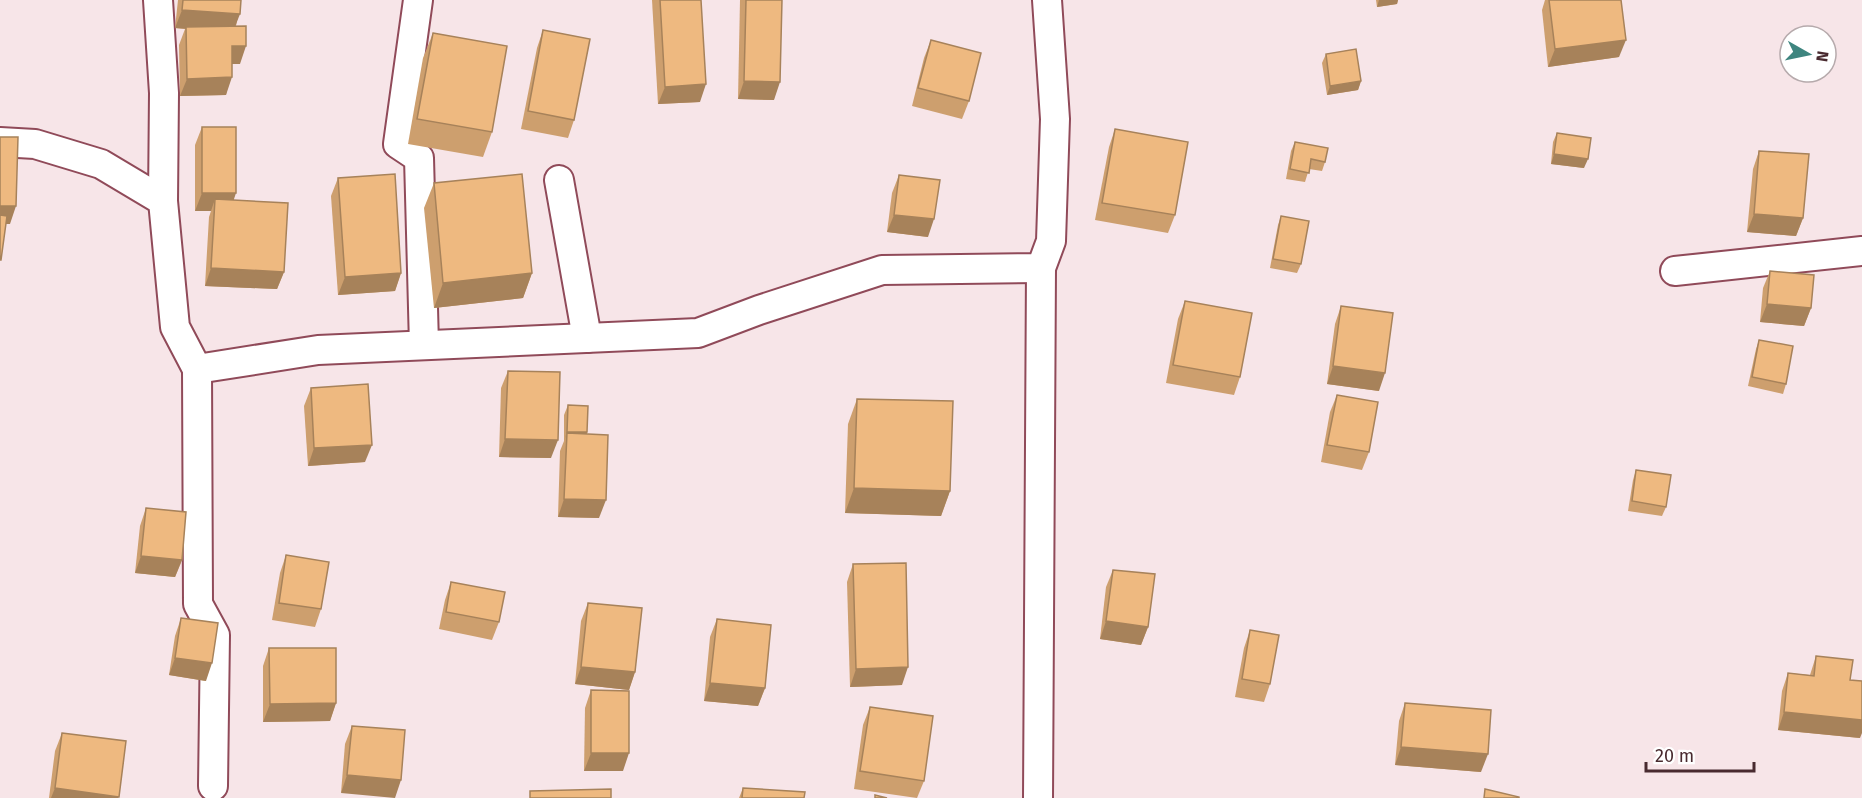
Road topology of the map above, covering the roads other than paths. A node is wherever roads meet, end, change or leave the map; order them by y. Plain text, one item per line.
1 (158, 0) edge
2 (418, 0) edge
3 (1047, 0) edge
4 (0, 142) edge
5 (559, 180) dead end
6 (163, 201) junction
7 (1862, 251) edge
8 (1041, 268) junction
9 (1675, 272) dead end
10 (587, 338) junction
11 (424, 345) junction
12 (197, 369) junction
13 (213, 786) dead end
14 (1038, 798) edge

1 - 6 street
2 - 11 street
3 - 8 street
4 - 6 street
5 - 10 street
6 - 12 street
7 - 9 street
8 - 10 street
8 - 14 street
10 - 11 street
11 - 12 street
12 - 13 street

